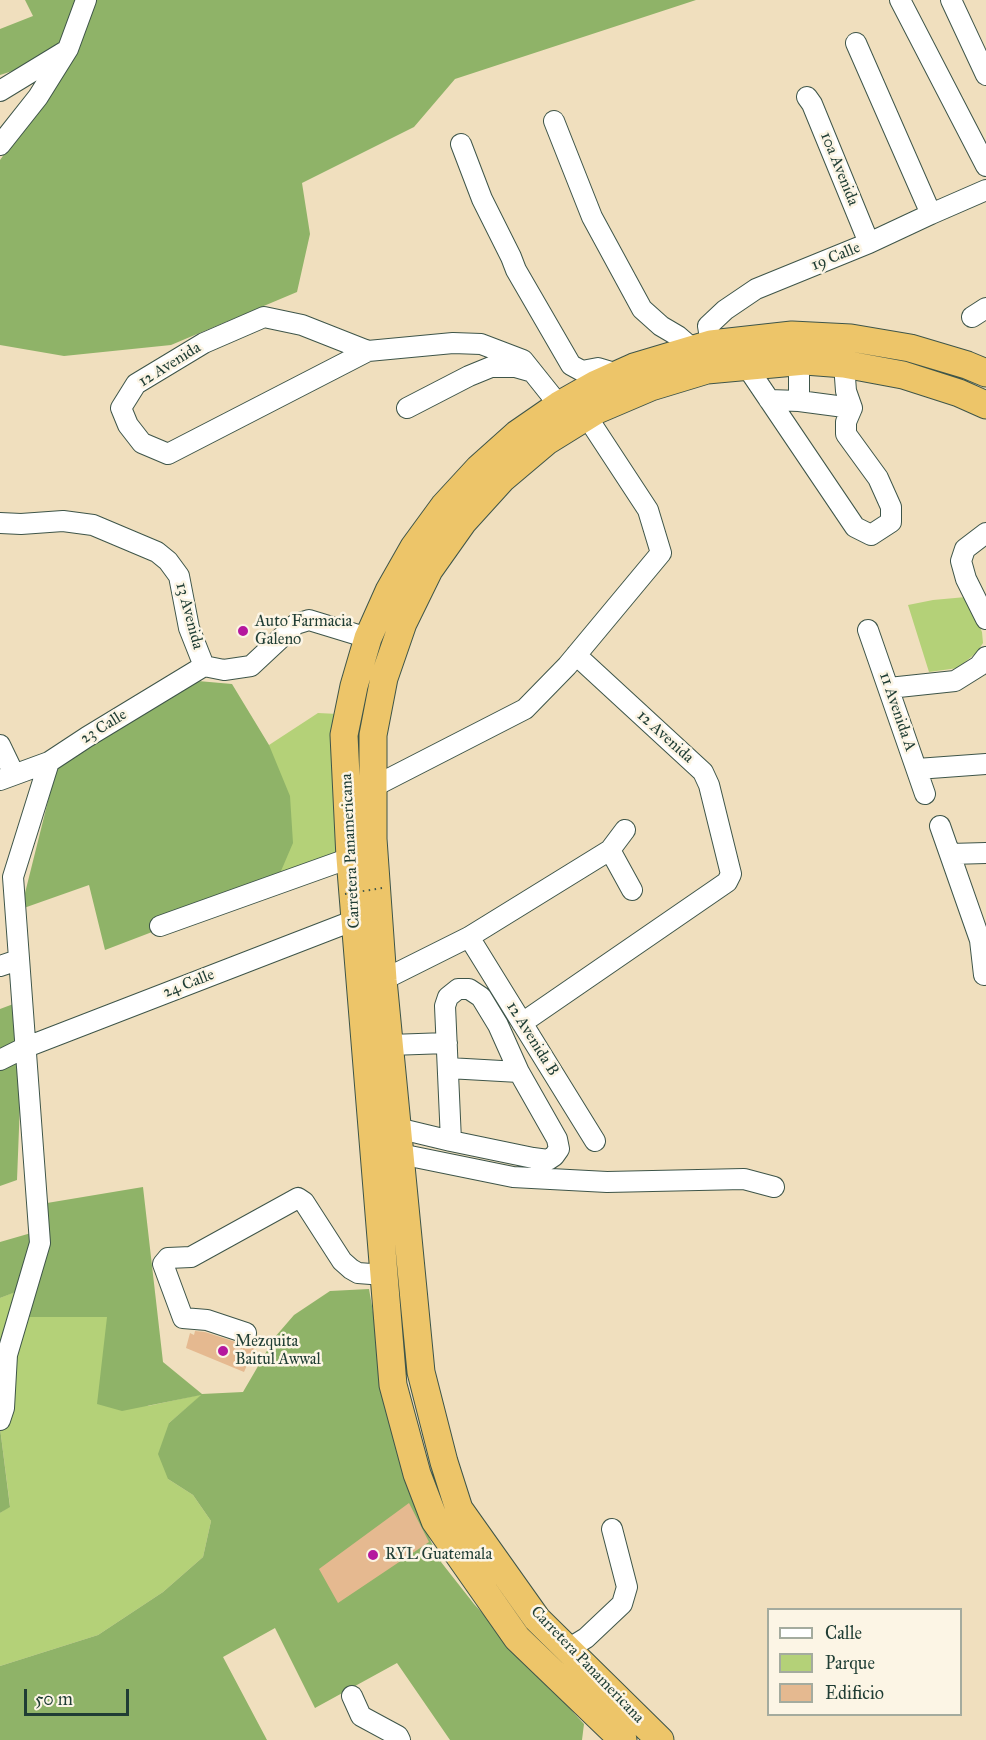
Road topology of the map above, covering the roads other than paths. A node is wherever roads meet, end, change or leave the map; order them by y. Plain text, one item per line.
1 (86, 0) edge
2 (900, 0) edge
3 (951, 0) edge
4 (856, 43) dead end
5 (69, 49) junction
6 (986, 75) edge
7 (0, 91) edge
8 (807, 97) dead end
9 (554, 121) dead end
10 (461, 144) dead end
11 (0, 145) edge
12 (986, 166) edge
13 (986, 190) edge
14 (931, 214) junction
15 (869, 243) junction
16 (702, 347) junction
17 (368, 351) junction
18 (799, 362) junction
19 (844, 364) junction
20 (747, 367) junction
21 (532, 371) junction
22 (986, 373) edge
23 (618, 374) junction
24 (769, 400) junction
25 (799, 401) junction
26 (559, 405) junction
27 (986, 405) edge
28 (407, 408) dead end
29 (852, 408) junction
30 (587, 417) junction
31 (0, 523) edge
32 (986, 533) edge
33 (986, 619) edge
34 (868, 630) dead end
35 (368, 638) junction
36 (576, 655) junction
37 (986, 657) edge
38 (204, 666) junction
39 (889, 688) junction
40 (0, 745) edge
41 (49, 762) junction
42 (986, 764) edge
43 (917, 769) junction
44 (7, 777) edge
45 (373, 787) junction
46 (925, 794) dead end
47 (940, 826) dead end
48 (625, 830) dead end
49 (610, 850) junction
50 (986, 853) edge
51 (950, 854) junction
52 (350, 858) junction
53 (632, 890) dead end
54 (355, 920) junction
55 (160, 926) dead end
56 (469, 937) junction
57 (983, 941) edge
58 (9, 963) edge
59 (984, 975) dead end
60 (383, 980) junction
61 (522, 1023) junction
62 (447, 1043) junction
63 (390, 1045) junction
64 (24, 1048) junction
65 (0, 1060) edge
66 (448, 1068) junction
67 (519, 1072) junction
68 (595, 1140) dead end
69 (398, 1141) junction
70 (451, 1141) junction
71 (774, 1187) dead end
72 (384, 1275) junction
73 (246, 1333) dead end
74 (0, 1420) edge
75 (612, 1530) dead end
76 (568, 1649) junction
77 (352, 1696) dead end
78 (400, 1740) edge
79 (623, 1740) edge
80 (660, 1740) edge

1 - 5 street
2 - 12 street
3 - 6 street
4 - 14 street
5 - 7 street
5 - 11 street
8 - 15 street, 10a Avenida
9 - 16 street
10 - 23 street
13 - 14 street, 19 Calle
14 - 15 street, 19 Calle
15 - 16 street, 19 Calle
16 - 22 highway, Carretera Panamericana
16 - 23 highway, Carretera Panamericana
17 - 17 street, 12 Avenida
17 - 21 street, 12 Avenida
18 - 19 highway, Carretera Panamericana
18 - 20 highway, Carretera Panamericana
18 - 25 street
19 - 27 highway, Carretera Panamericana
19 - 29 street
20 - 24 street
20 - 30 highway, Carretera Panamericana
21 - 26 street, 12 Avenida
21 - 28 street
23 - 26 highway, Carretera Panamericana
24 - 25 street
24 - 29 street
25 - 29 street
26 - 35 highway, Carretera Panamericana
30 - 36 street
30 - 45 highway, Carretera Panamericana
31 - 38 street, 13 Avenida
32 - 33 street
34 - 39 street, 11 Avenida A
35 - 38 street, 13 Avenida
35 - 52 highway, Carretera Panamericana
36 - 45 street
36 - 61 street, 12 Avenida
37 - 39 street
38 - 41 street, 23 Calle
39 - 43 street, 11 Avenida A
40 - 44 street
41 - 44 street, 23 Calle
41 - 58 street
42 - 43 street
43 - 46 street, 11 Avenida A
45 - 60 highway, Carretera Panamericana
47 - 51 street
48 - 49 street
49 - 53 street
49 - 56 street
50 - 51 street
51 - 57 street
52 - 54 highway, Carretera Panamericana
52 - 55 street
54 - 64 street, 24 Calle
54 - 72 highway, Carretera Panamericana
56 - 60 street
56 - 61 street, 12 Avenida B
57 - 59 street
58 - 64 street
60 - 63 highway, Carretera Panamericana
61 - 68 street, 12 Avenida B
62 - 63 street
62 - 66 street
62 - 67 street
63 - 69 highway, Carretera Panamericana
64 - 65 street, 24 Calle
64 - 74 street
66 - 67 street
66 - 70 street
67 - 70 street
69 - 70 street
69 - 71 street
69 - 76 highway, Carretera Panamericana
72 - 73 street
72 - 79 highway, Carretera Panamericana
75 - 76 street
76 - 80 highway, Carretera Panamericana
77 - 78 street

